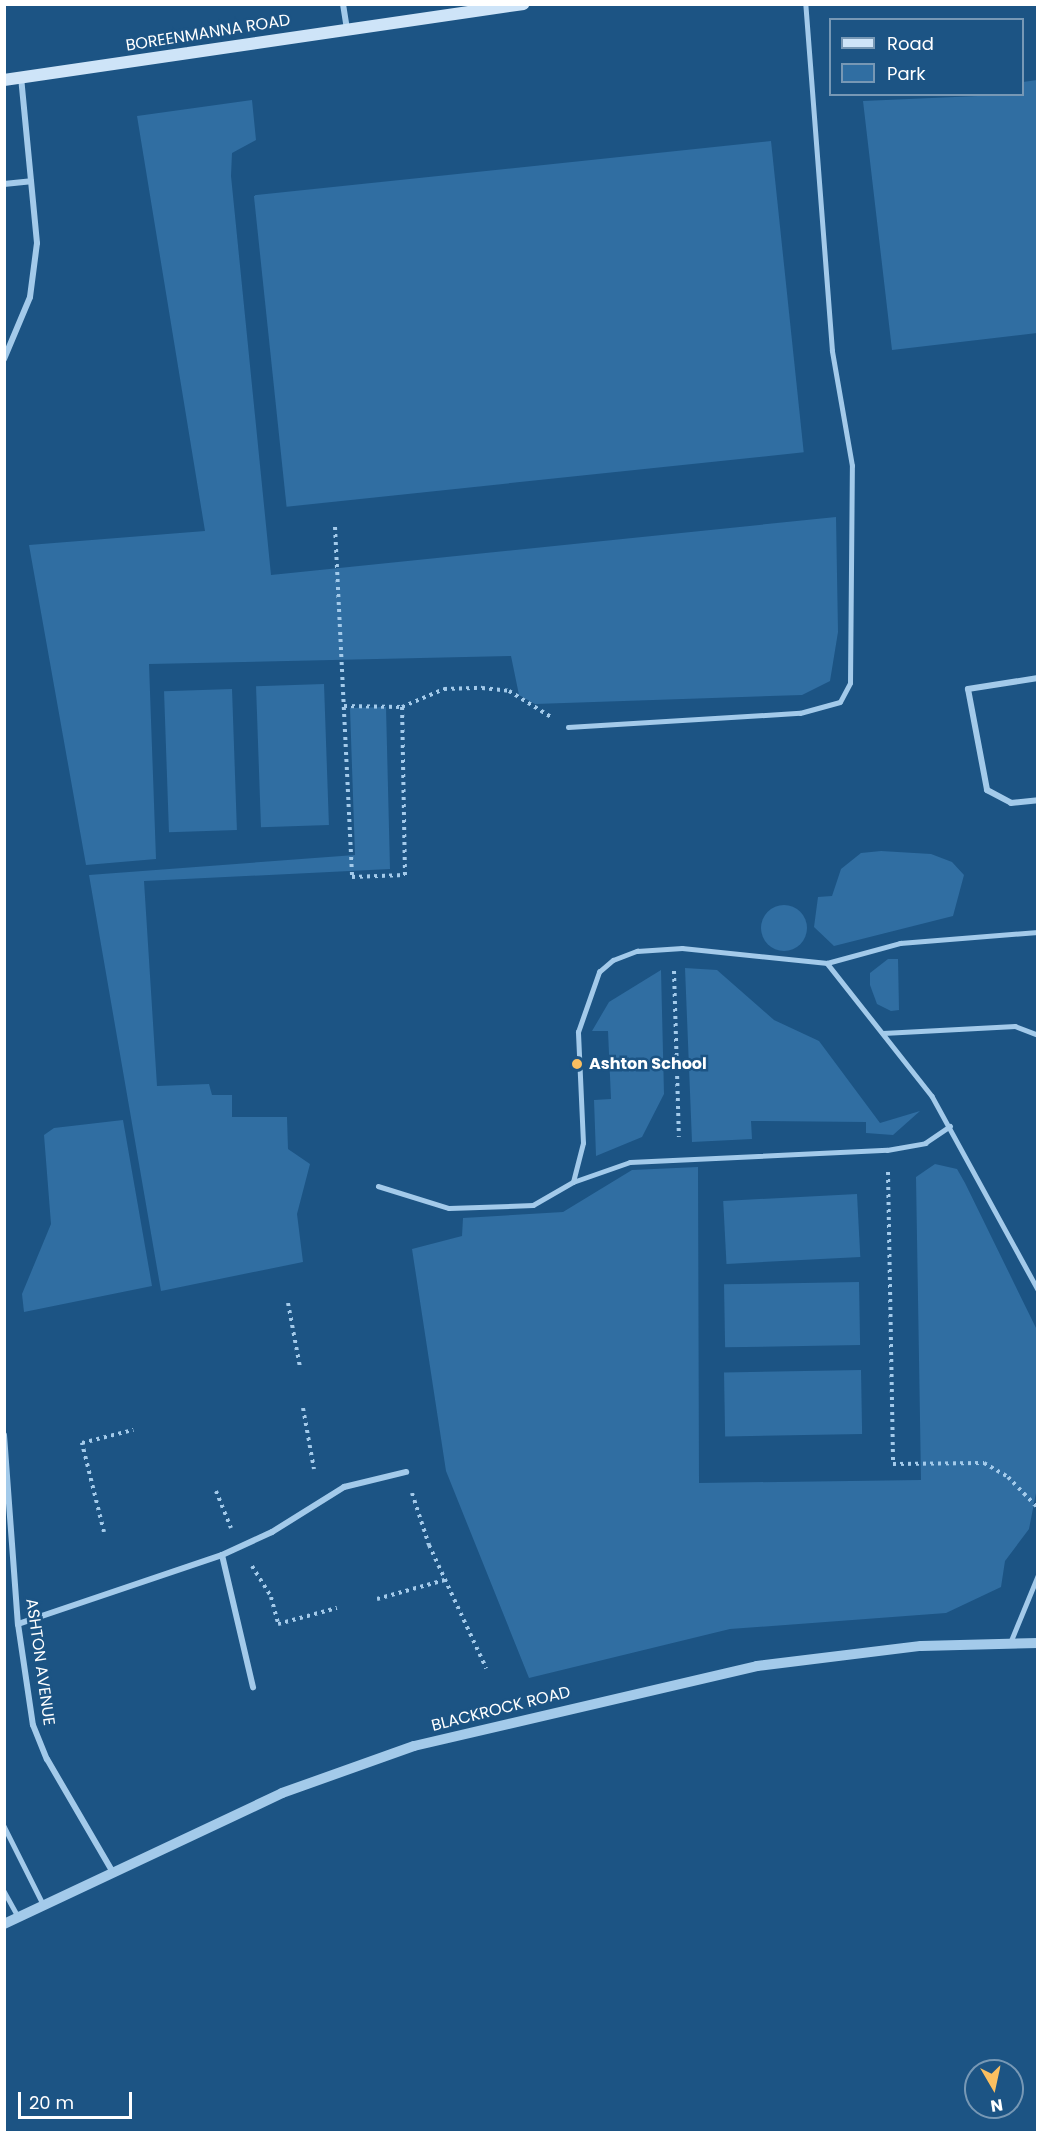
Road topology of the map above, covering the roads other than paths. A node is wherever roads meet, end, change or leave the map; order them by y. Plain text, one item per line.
1 (343, 4) edge
2 (523, 4) edge
3 (805, 4) edge
4 (347, 28) junction
5 (21, 77) junction
6 (4, 80) edge
7 (31, 181) junction
8 (4, 184) edge
9 (4, 359) edge
10 (1038, 678) edge
11 (568, 727) road end
12 (1038, 800) edge
13 (1038, 932) edge
14 (827, 963) junction
15 (883, 1033) junction
16 (1036, 1036) edge
17 (1038, 1044) edge
18 (950, 1126) junction
19 (573, 1182) junction
20 (378, 1186) dead end
21 (1038, 1290) edge
22 (4, 1435) edge
23 (406, 1472) road end
24 (222, 1555) junction
25 (1038, 1575) edge
26 (18, 1624) junction
27 (1010, 1643) junction
28 (1038, 1643) edge
29 (253, 1687) dead end
30 (4, 1826) edge
31 (114, 1874) junction
32 (4, 1891) edge
33 (45, 1906) junction
34 (19, 1917) junction
35 (4, 1924) edge

1 - 4 street
2 - 4 main road, BOREENMANNA ROAD
3 - 11 lane
4 - 5 main road, BOREENMANNA ROAD
5 - 6 main road, BOREENMANNA ROAD
5 - 7 street
7 - 8 street
7 - 9 street
10 - 12 street
13 - 14 lane
14 - 15 lane
14 - 19 lane
15 - 16 lane
15 - 18 lane
16 - 17 lane
18 - 19 lane
18 - 21 lane
19 - 20 lane
22 - 26 street, ASHTON AVENUE
23 - 24 street
24 - 26 street
24 - 29 street
25 - 27 lane
26 - 31 street, ASHTON AVENUE
27 - 28 street, BLACKROCK ROAD
27 - 31 street, BLACKROCK ROAD
30 - 33 lane
31 - 33 street, BLACKROCK ROAD
32 - 34 lane
33 - 34 street, BLACKROCK ROAD
34 - 35 street, BLACKROCK ROAD

